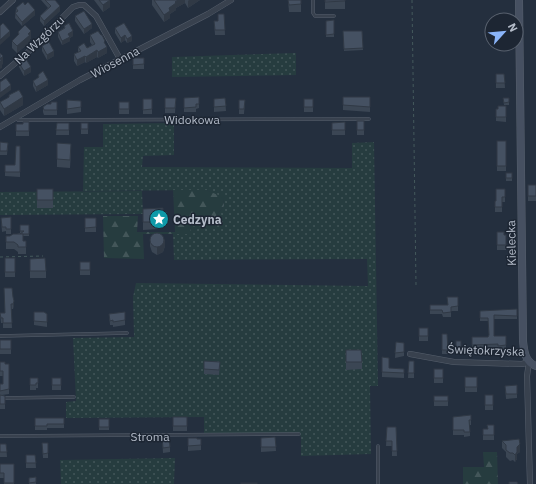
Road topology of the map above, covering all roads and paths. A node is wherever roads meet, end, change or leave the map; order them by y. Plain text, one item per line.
1 (14, 0) edge
2 (231, 0) edge
3 (313, 0) edge
4 (412, 0) edge
5 (519, 0) edge
6 (0, 12) edge
7 (334, 16) dead end
8 (120, 59) junction
9 (0, 76) edge
10 (15, 118) junction
11 (369, 119) dead end
12 (0, 127) edge
13 (43, 256) dead end
14 (0, 257) edge
15 (416, 285) dead end
16 (127, 333) dead end
17 (0, 336) edge
18 (410, 354) dead end
19 (529, 362) junction
20 (536, 366) edge
21 (74, 397) dead end
22 (0, 398) edge
23 (299, 434) dead end
24 (0, 436) edge
25 (378, 446) dead end
26 (378, 484) edge
27 (530, 484) edge

1 - 6 street
2 - 8 street, Wiosenna
3 - 7 lane
4 - 15 path
5 - 19 street, Kielecka
8 - 9 street, Na Wzgórzu
8 - 10 street, Wiosenna
10 - 11 lane, Widokowa
10 - 12 street, Wiosenna
13 - 14 path
16 - 17 lane
18 - 19 street, Świętokrzyska
19 - 20 street, Świętokrzyska
19 - 27 street, Kielecka
21 - 22 lane
23 - 24 lane, Stroma
25 - 26 lane

